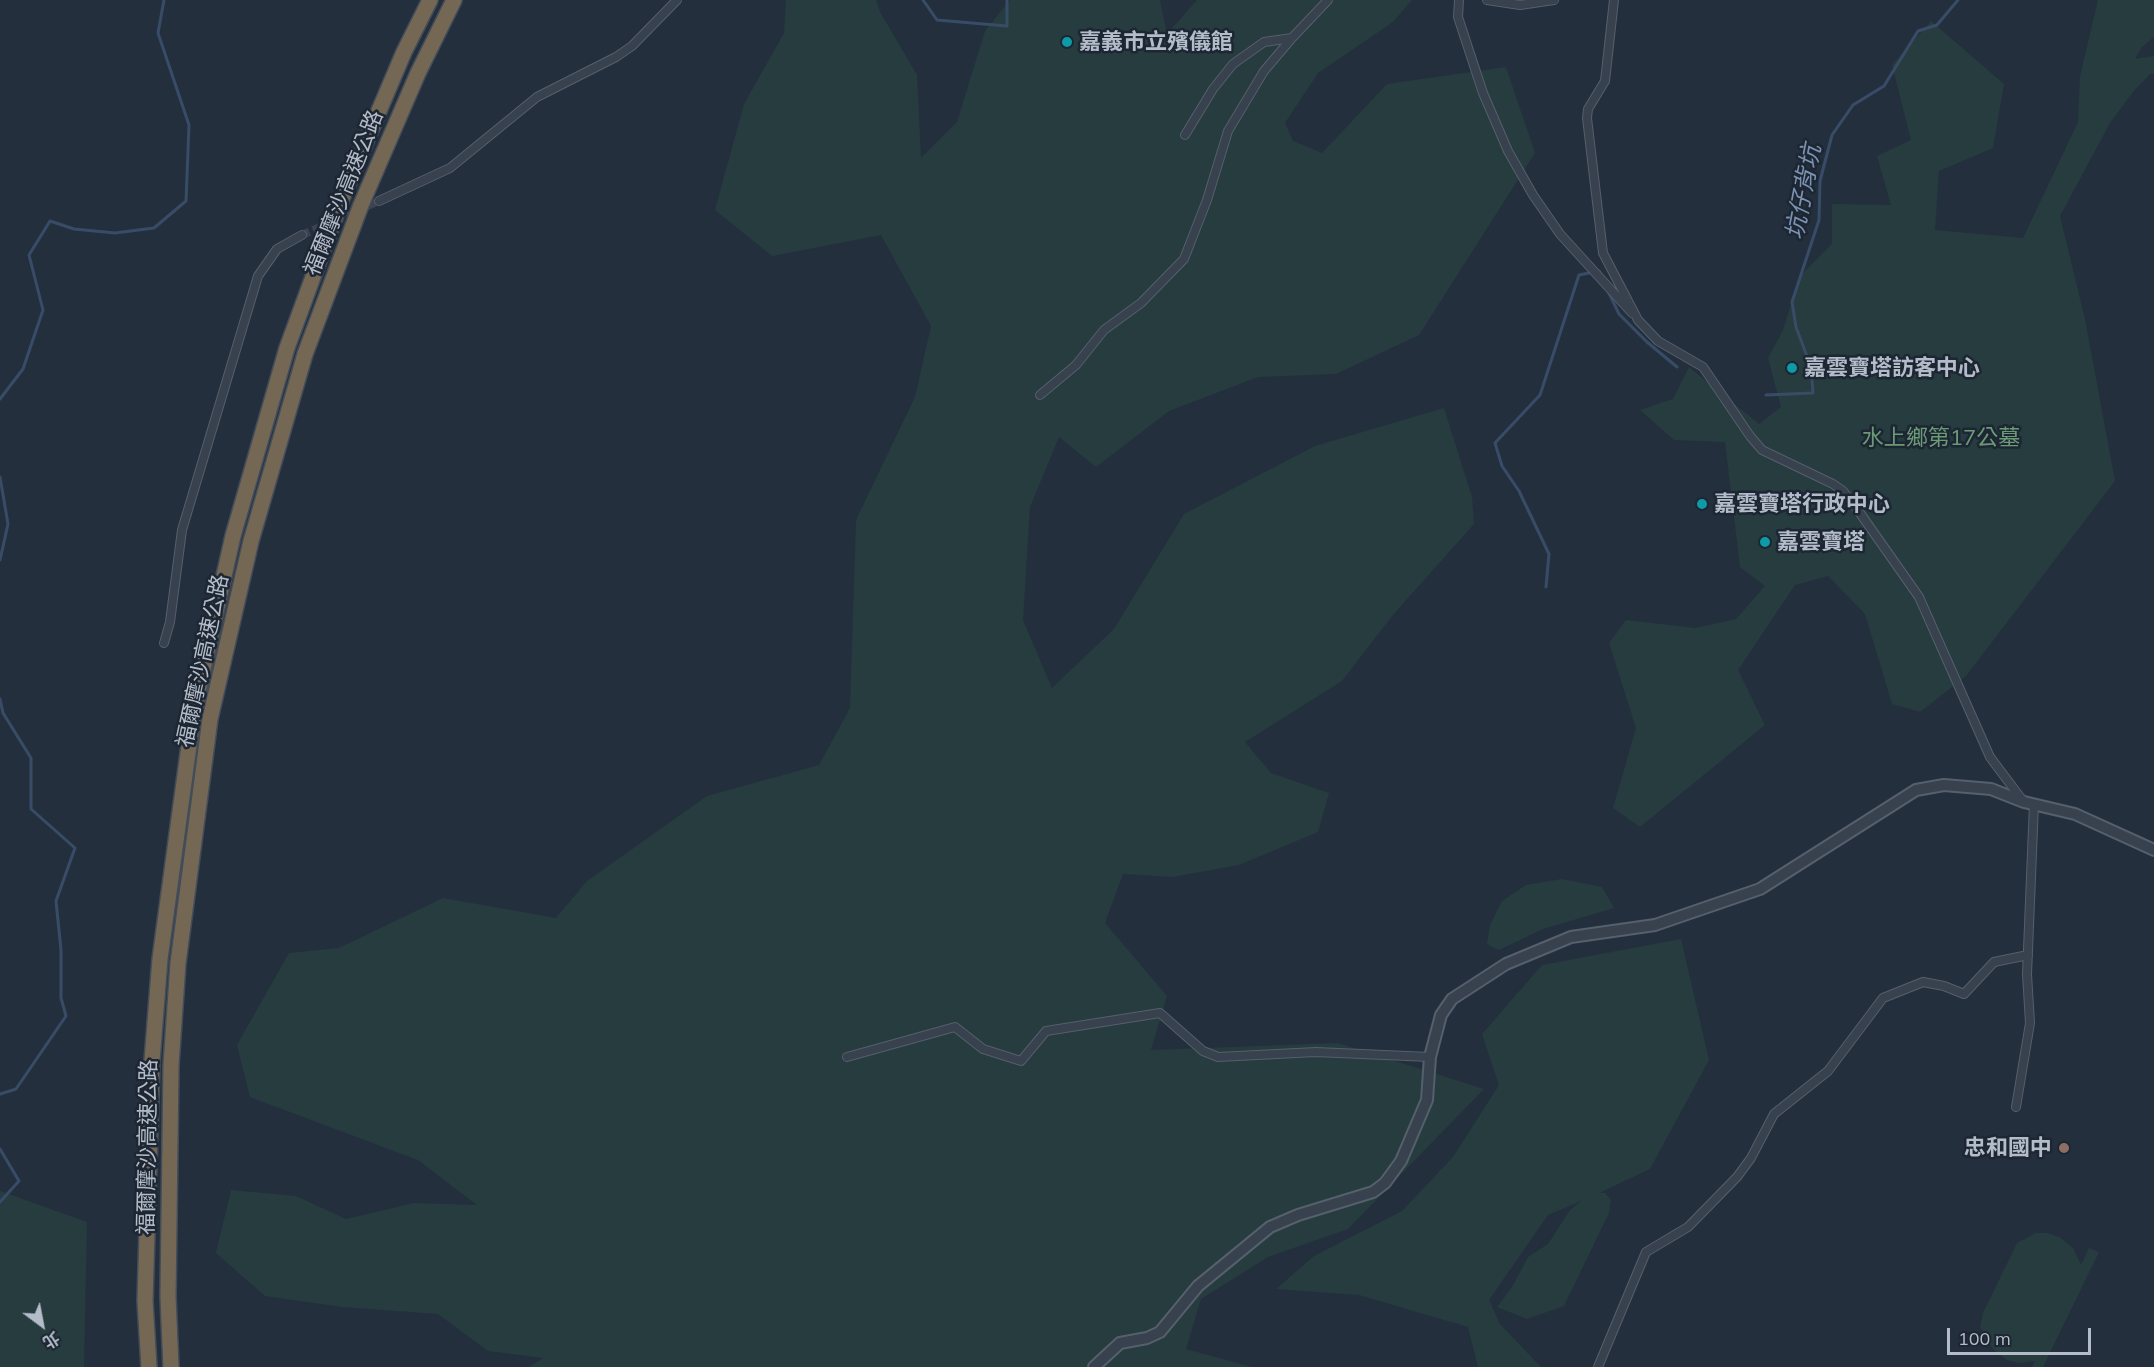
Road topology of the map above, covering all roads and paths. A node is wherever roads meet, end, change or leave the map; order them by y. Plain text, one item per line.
1 (430, 0) edge
2 (454, 0) edge
3 (677, 0) edge
4 (1328, 0) edge
5 (1459, 0) edge
6 (1486, 0) edge
7 (1554, 0) edge
8 (1614, 0) edge
9 (1292, 38) junction
10 (1185, 135) dead end
11 (379, 201) tunnel mouth
12 (302, 235) tunnel mouth
13 (1638, 320) junction
14 (1040, 395) dead end
15 (164, 643) dead end
16 (2029, 803) junction
17 (2154, 850) edge
18 (2028, 955) junction
19 (847, 1057) dead end
20 (1430, 1057) junction
21 (2016, 1107) dead end
22 (149, 1367) edge
23 (171, 1367) edge
24 (1094, 1367) edge
25 (1598, 1367) edge

1 - 22 highway, 福爾摩沙高速公路
2 - 23 highway, 福爾摩沙高速公路
3 - 11 street
4 - 9 street
5 - 13 street
6 - 7 street
8 - 13 street
9 - 10 street
9 - 14 street
12 - 15 street
13 - 16 street
16 - 17 street
16 - 18 street
16 - 20 street
18 - 21 street
18 - 25 street
19 - 20 street
20 - 24 street

